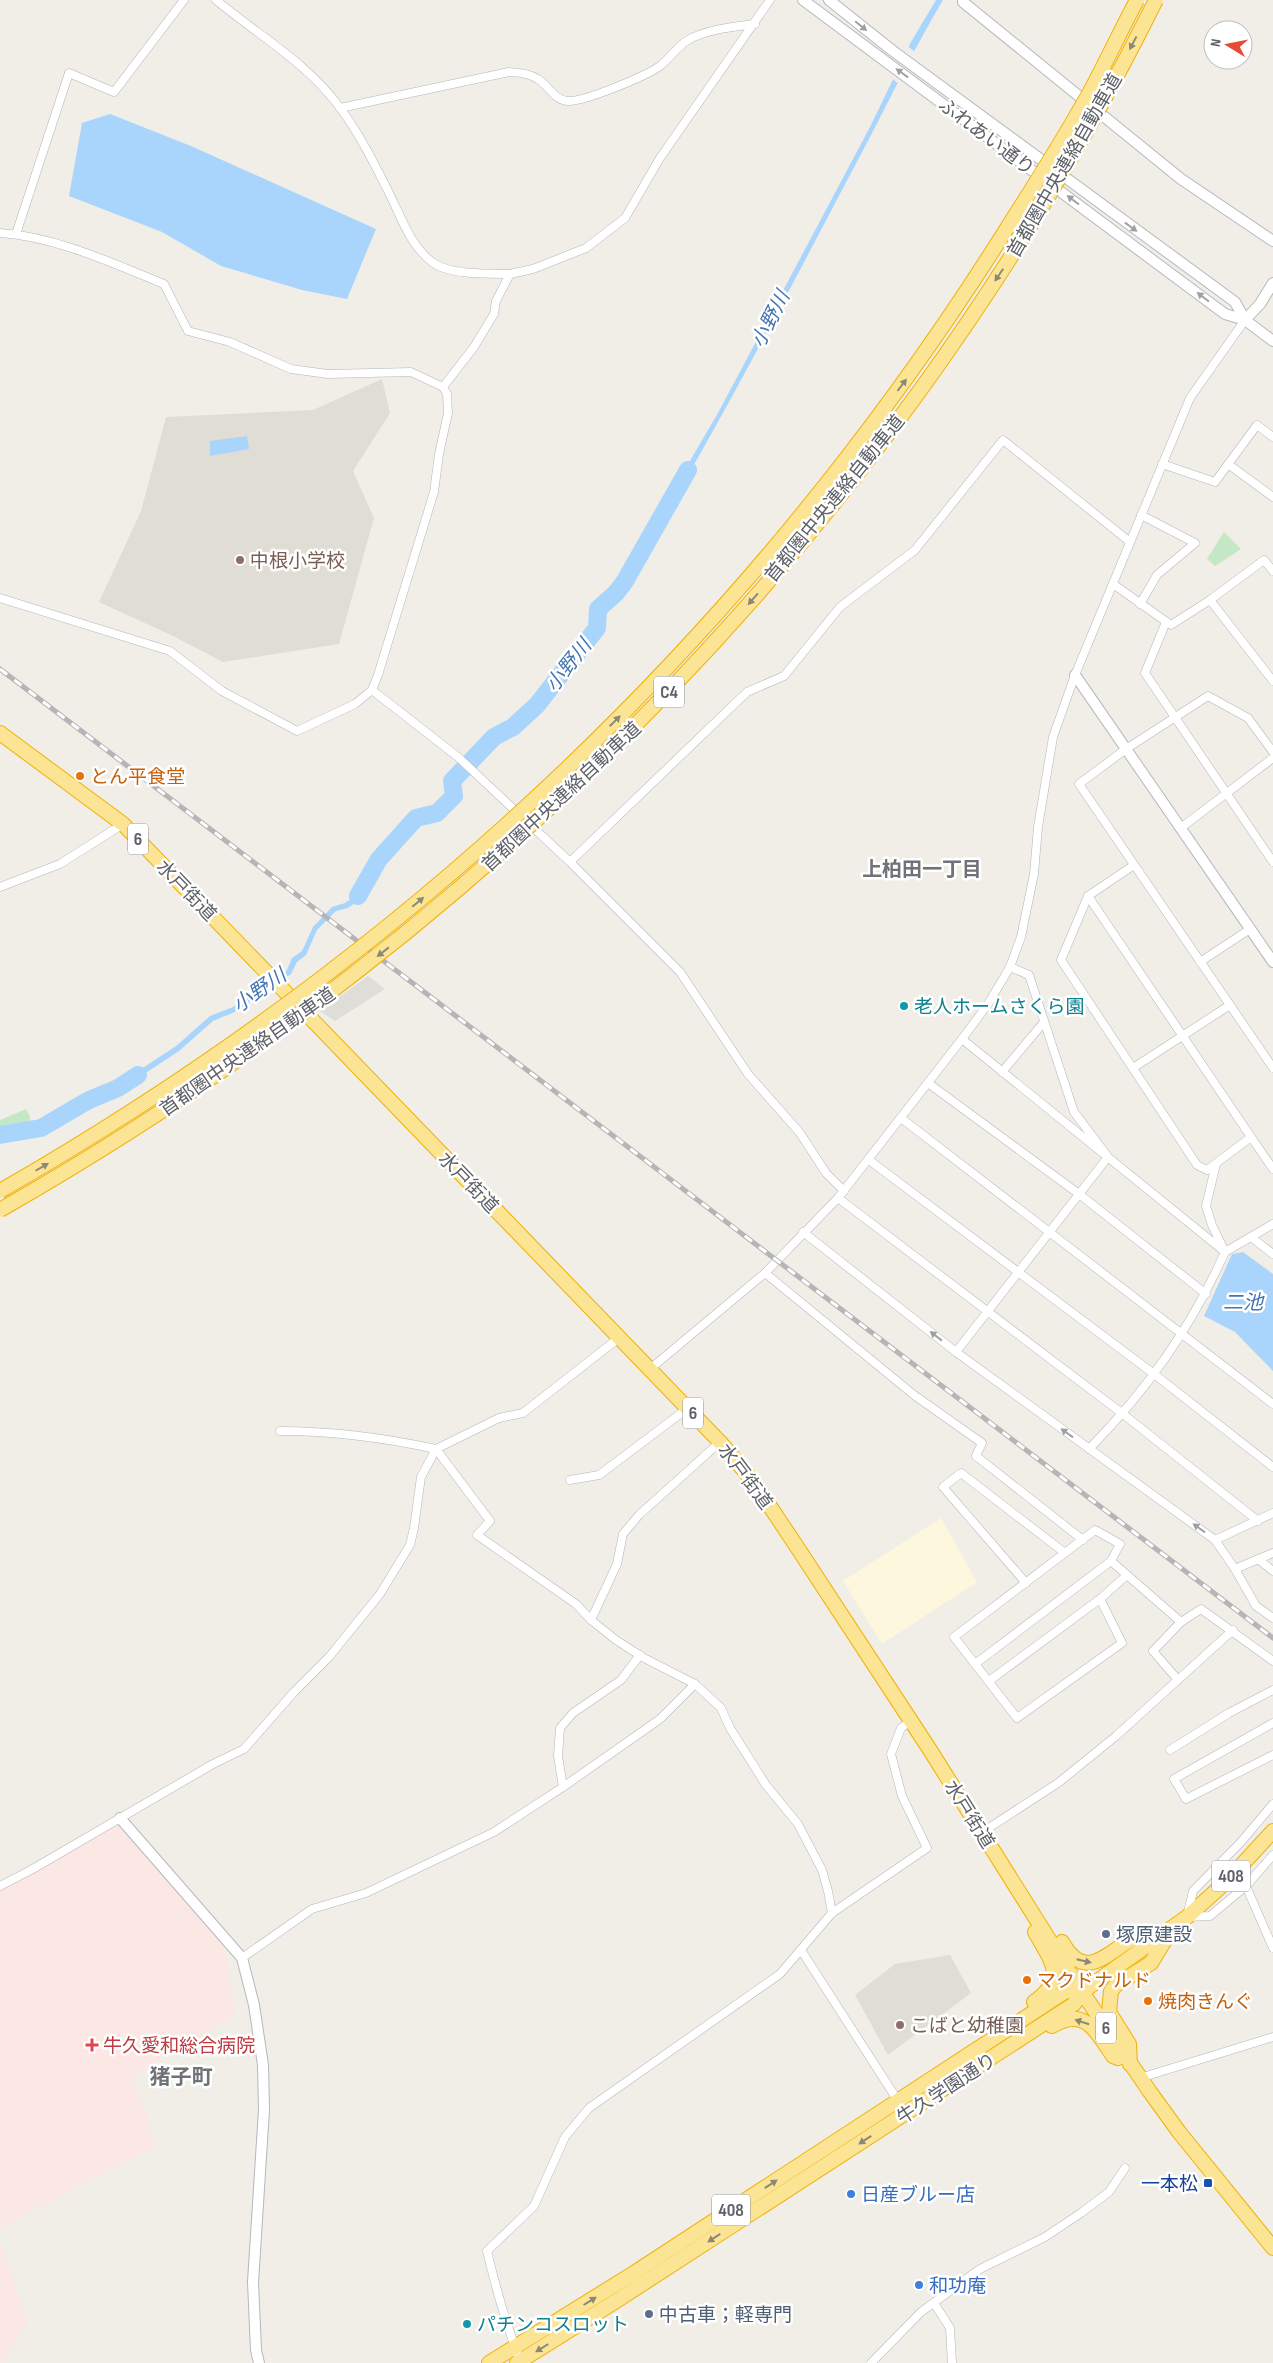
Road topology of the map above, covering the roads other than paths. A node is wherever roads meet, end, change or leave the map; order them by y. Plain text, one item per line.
1 (184, 0) edge
2 (216, 0) edge
3 (770, 0) edge
4 (803, 0) edge
5 (829, 0) edge
6 (1137, 0) edge
7 (1156, 0) edge
8 (962, 1) edge
9 (755, 24) junction
10 (340, 108) junction
11 (0, 233) edge
12 (16, 234) junction
13 (1273, 241) edge
14 (510, 274) junction
15 (1273, 283) edge
16 (1245, 320) junction
17 (1273, 340) edge
18 (443, 386) junction
19 (1273, 437) edge
20 (1162, 464) junction
21 (1228, 464) junction
22 (1273, 497) edge
23 (1141, 515) junction
24 (1130, 542) junction
25 (1273, 571) edge
26 (1113, 584) junction
27 (0, 598) edge
28 (1210, 600) junction
29 (1140, 604) junction
30 (1166, 622) junction
31 (1076, 675) junction
32 (1273, 681) edge
33 (372, 690) junction
34 (1174, 718) junction
35 (0, 733) edge
36 (1126, 749) junction
37 (1273, 752) edge
38 (1273, 758) edge
39 (1226, 795) junction
40 (123, 824) junction
41 (1182, 827) junction
42 (1273, 847) edge
43 (1266, 852) junction
44 (570, 862) junction
45 (1273, 862) edge
46 (1134, 865) junction
47 (0, 887) edge
48 (1088, 896) junction
49 (1250, 929) junction
50 (1200, 962) junction
51 (1273, 962) edge
52 (1010, 967) junction
53 (1230, 1005) junction
54 (1044, 1022) junction
55 (1181, 1037) junction
56 (962, 1039) junction
57 (1133, 1068) junction
58 (1273, 1068) edge
59 (1002, 1072) junction
60 (928, 1083) junction
61 (901, 1118) junction
62 (1251, 1138) junction
63 (1108, 1157) junction
64 (869, 1160) junction
65 (1216, 1164) junction
66 (1273, 1169) edge
67 (0, 1191) edge
68 (844, 1191) junction
69 (1079, 1194) junction
70 (838, 1198) junction
71 (0, 1210) edge
72 (1273, 1224) edge
73 (803, 1232) junction
74 (1049, 1233) junction
75 (1251, 1237) junction
76 (1225, 1252) junction
77 (1273, 1254) edge
78 (1018, 1272) junction
79 (765, 1273) junction
80 (1206, 1294) junction
81 (988, 1311) junction
82 (1182, 1335) junction
83 (620, 1337) junction
84 (956, 1352) junction
85 (650, 1369) junction
86 (1154, 1374) junction
87 (1273, 1404) edge
88 (688, 1408) junction
89 (1123, 1414) junction
90 (280, 1431) dead end
91 (720, 1442) junction
92 (436, 1449) junction
93 (1089, 1449) junction
94 (1273, 1467) edge
95 (570, 1480) dead end
96 (1273, 1513) edge
97 (1258, 1521) junction
98 (1083, 1540) junction
99 (1215, 1540) junction
100 (1065, 1553) junction
101 (1273, 1553) edge
102 (1258, 1559) junction
103 (1111, 1560) junction
104 (1235, 1569) junction
105 (1273, 1571) edge
106 (1127, 1575) junction
107 (1026, 1583) junction
108 (1100, 1599) junction
109 (1273, 1618) edge
110 (591, 1620) junction
111 (1181, 1622) junction
112 (1233, 1630) junction
113 (640, 1656) junction
114 (1273, 1661) edge
115 (976, 1664) junction
116 (1178, 1680) junction
117 (988, 1681) junction
118 (695, 1684) junction
119 (1273, 1690) edge
120 (911, 1721) junction
121 (1273, 1724) edge
122 (1170, 1750) dead end
123 (1273, 1755) edge
124 (563, 1787) junction
125 (1273, 1804) edge
126 (120, 1818) junction
127 (1273, 1831) edge
128 (981, 1833) junction
129 (1273, 1855) edge
130 (0, 1886) edge
131 (1246, 1886) junction
132 (1021, 1895) junction
133 (832, 1913) junction
134 (1187, 1917) junction
135 (1036, 1919) junction
136 (1171, 1930) junction
137 (1273, 1948) edge
138 (800, 1950) junction
139 (242, 1958) junction
140 (1082, 1992) junction
141 (1273, 2037) edge
142 (994, 2038) junction
143 (998, 2054) junction
144 (1130, 2064) junction
145 (1140, 2078) junction
146 (898, 2101) junction
147 (906, 2114) junction
148 (1125, 2168) dead end
149 (1273, 2248) edge
150 (934, 2303) junction
151 (514, 2348) junction
152 (519, 2362) edge
153 (259, 2363) edge
154 (489, 2363) edge
155 (871, 2363) edge
156 (952, 2363) edge

1 - 12 street
2 - 10 street
3 - 9 street
16 -> 4 street, ふれあい通り
5 -> 16 street, ふれあい通り
67 -> 6 highway, 首都圏中央連絡自動車道 / C4, bridge
7 -> 71 highway, 首都圏中央連絡自動車道 / C4, bridge
8 - 13 street
9 - 10 street
9 - 14 street
10 - 14 street
11 - 12 street
12 - 18 street
14 - 18 street
15 - 16 street
16 - 17 street, ふれあい通り
16 - 20 street
18 - 33 street
19 - 21 street
20 - 21 street
20 - 23 street
21 - 22 street
23 - 24 street
23 - 29 street
24 - 26 street
24 - 44 street
25 - 28 street
26 - 29 street
26 - 31 street
27 - 33 street
28 - 30 street
28 - 32 street
29 - 30 street
30 - 34 street
31 - 36 street
31 - 52 street
33 - 44 street
34 - 36 street
34 - 37 street
34 - 39 street
35 - 40 highway, 水戸街道 / 6
36 - 41 street
36 - 46 street
38 - 39 street
39 - 41 street
39 - 43 street
40 - 47 street
40 - 83 highway, 水戸街道 / 6
41 - 49 street
42 - 43 street
43 - 45 street
44 - 68 street
46 - 48 street
46 - 50 street
48 - 55 street
48 - 57 street
49 - 50 street
49 - 51 street
50 - 53 street
52 - 54 street
52 - 56 street
53 - 55 street
53 - 58 street
54 - 59 street
54 - 63 street
55 - 57 street
55 - 62 street
56 - 59 street
56 - 60 street
57 - 65 street
59 - 63 street
60 - 61 street
60 - 69 street
61 - 64 street
61 - 74 street
62 - 65 street
62 - 66 street
63 - 69 street
63 - 76 street
64 - 68 street
64 - 78 street
65 - 76 street
68 - 70 street
69 - 74 street
69 - 80 street
70 - 73 street
70 - 81 street
72 - 75 street
73 - 79 street
84 -> 73 street
74 - 78 street
74 - 82 street
75 - 76 street
75 - 77 street
76 - 80 street
78 - 81 street
78 - 86 street
79 - 85 street
79 - 98 street
80 - 82 street
81 - 84 street
81 - 89 street
82 - 86 street
82 - 87 street
83 - 85 highway, 水戸街道 / 6
83 - 92 street
93 -> 84 street
85 - 88 highway, 水戸街道 / 6
86 - 89 street
86 - 94 street
88 - 91 highway, 水戸街道 / 6
88 - 95 street
89 - 93 street
89 - 97 street
90 - 92 street
91 - 110 street
91 - 120 highway, 水戸街道 / 6
92 - 110 street
92 - 126 street
99 -> 93 street
96 - 97 street
97 - 99 street
98 - 100 street
98 - 103 street
99 - 104 street
100 - 107 street
100 - 107 street
101 - 102 street
102 - 104 street
102 - 105 street
103 - 106 street
103 - 115 street
104 - 109 street
106 - 108 street
106 - 111 street
107 - 115 street
108 - 117 street
108 - 117 street
110 - 113 street
111 - 112 street
111 - 116 street
112 - 114 street
112 - 116 street
113 - 118 street
113 - 124 street
115 - 117 street
116 - 128 street
118 - 124 street
118 - 133 street
119 - 122 street
120 - 128 highway, 水戸街道 / 6
120 - 133 street
121 - 123 street
124 - 139 street
125 - 134 street
126 - 130 street
126 - 139 street
127 - 134 highway, 408
128 - 132 highway, 水戸街道 / 6
129 - 131 street
131 - 134 street
131 - 137 street
132 - 135 highway, 水戸街道 / 6
132 - 142 highway
133 - 138 street
134 - 136 highway, 408
135 -> 136 highway
135 - 140 highway, 水戸街道 / 6
136 - 140 highway, 408
136 - 144 highway
138 - 146 street
138 - 151 street
139 - 153 street
140 - 142 highway, 牛久学園通り / 408
140 - 143 highway, 牛久学園通り / 408
140 - 144 highway, 水戸街道 / 6
141 - 145 street
142 - 146 highway, 牛久学園通り / 408
144 -> 143 highway
143 - 147 highway, 牛久学園通り / 408
144 - 145 highway, 水戸街道 / 6
145 - 149 highway, 水戸街道 / 6
146 - 147 street
151 -> 146 highway, 牛久学園通り / 408
147 -> 152 highway, 牛久学園通り / 408
148 - 150 street
150 - 155 street
150 - 156 street
151 - 152 street
151 - 154 highway, 牛久学園通り / 408

